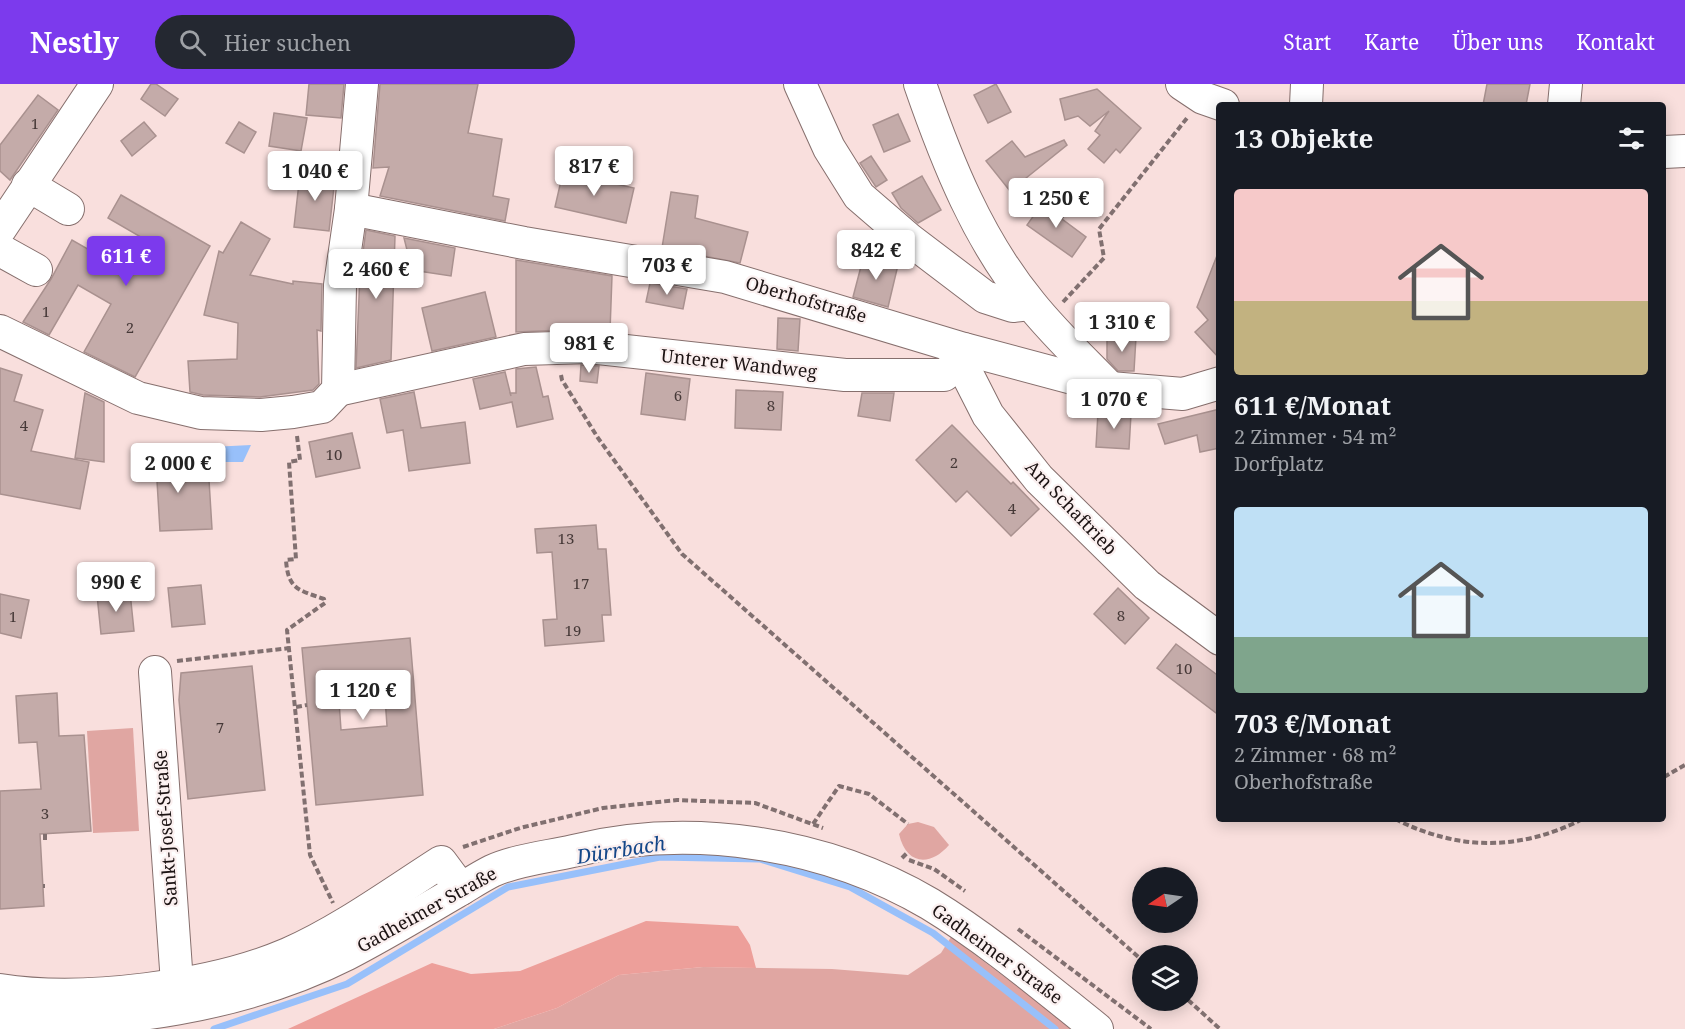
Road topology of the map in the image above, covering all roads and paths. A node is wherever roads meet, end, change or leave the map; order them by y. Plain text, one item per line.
1 (97, 84) edge
2 (362, 84) edge
3 (800, 84) edge
4 (920, 84) edge
5 (1307, 84) edge
6 (1566, 84) edge
7 (1203, 96) edge
8 (1306, 102) edge
9 (1564, 102) edge
10 (1685, 151) edge
11 (1666, 152) edge
12 (28, 185) junction
13 (68, 209) dead end
14 (351, 209) junction
15 (0, 228) edge
16 (0, 250) edge
17 (36, 270) dead end
18 (1071, 294) dead end
19 (1030, 304) junction
20 (0, 331) edge
21 (559, 347) junction
22 (962, 355) junction
23 (1216, 384) edge
24 (1110, 388) junction
25 (338, 390) junction
26 (293, 412) junction
27 (1216, 636) edge
28 (290, 648) junction
29 (155, 672) joint
30 (307, 705) dead end
31 (296, 707) junction
32 (1685, 765) edge
33 (1666, 776) edge
34 (1401, 822) edge
35 (1577, 822) edge
36 (813, 824) dead end
37 (908, 824) dead end
38 (45, 834) dead end
39 (45, 843) dead end
40 (907, 853) dead end
41 (902, 858) dead end
42 (461, 889) junction
43 (344, 925) junction
44 (1132, 951) edge
45 (177, 983) junction
46 (0, 990) edge
47 (1198, 1009) edge
48 (0, 1015) edge
49 (1097, 1029) edge
50 (1220, 1029) edge

1 - 12 street
2 - 14 street
3 - 19 street
4 - 19 street
5 - 8 street
6 - 9 street
7 - 18 path
10 - 11 street
12 - 13 street
12 - 15 street
14 - 22 street, Oberhofstraße
14 - 25 street
16 - 17 street
19 - 24 street
20 - 26 street
21 - 22 street, Unterer Wandweg
21 - 25 street, Unterer Wandweg
21 - 44 path
22 - 24 street, Oberhofstraße
22 - 27 street, Am Schaftrieb
23 - 24 street, Oberhofstraße
25 - 26 street
26 - 28 path
28 - 29 path
28 - 31 path
29 - 45 street, Sankt-Josef-Straße
30 - 31 path
31 - 43 path
32 - 33 path
34 - 35 path
36 - 37 path
38 - 39 path
40 - 41 path
42 - 43 street
42 - 48 street, Gadheimer Straße
42 - 49 street, Gadheimer Straße
43 - 45 street
45 - 46 street
47 - 50 path

